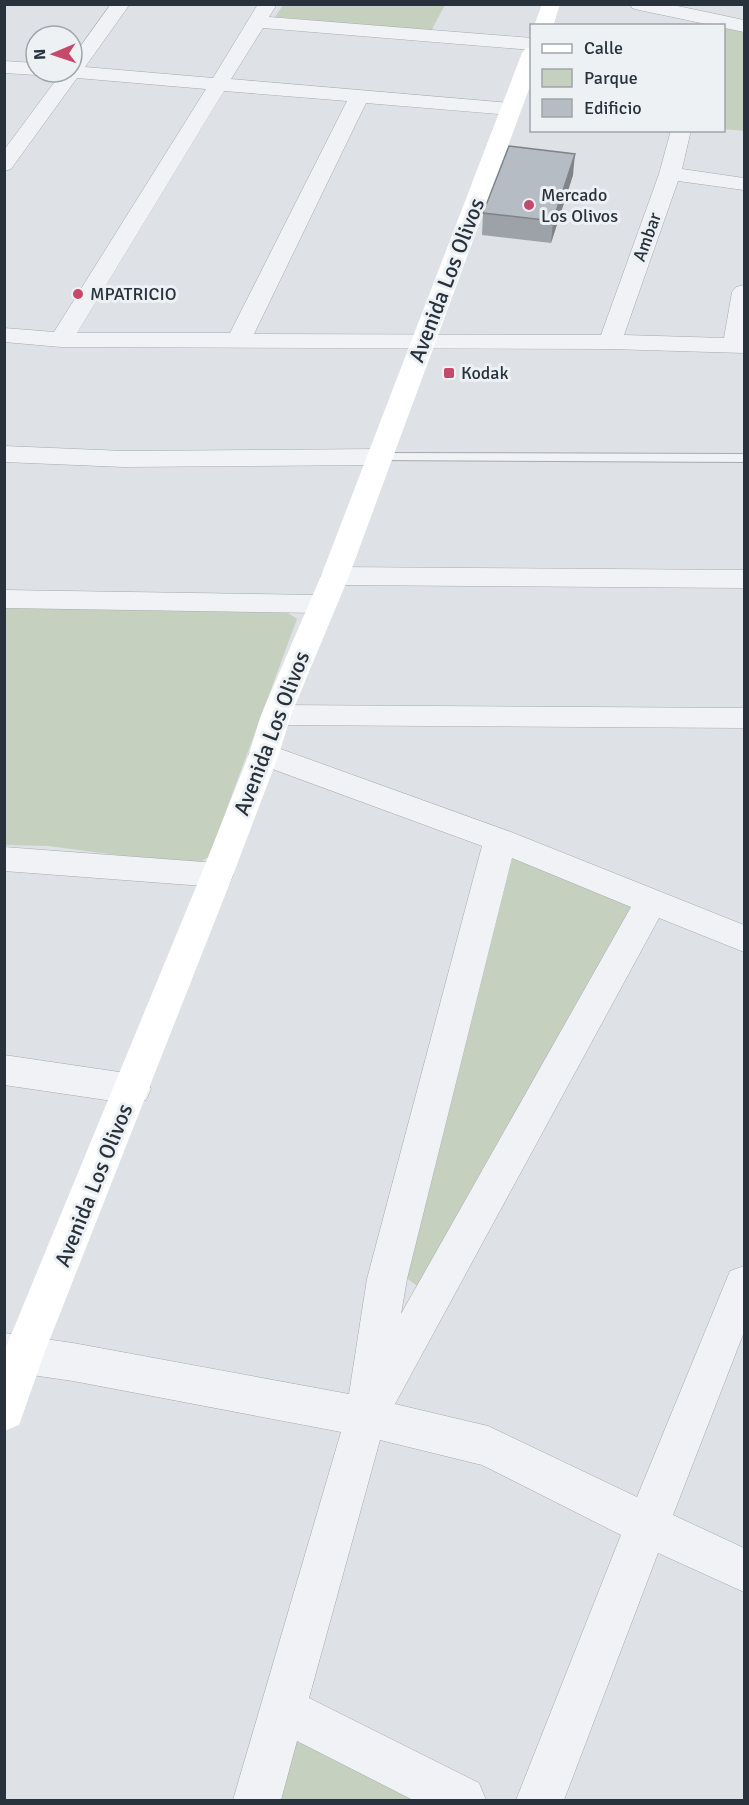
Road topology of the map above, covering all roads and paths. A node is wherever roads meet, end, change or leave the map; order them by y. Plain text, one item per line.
1 (121, 4) edge
2 (551, 4) edge
3 (639, 4) edge
4 (263, 13) edge
5 (710, 22) edge
6 (544, 24) edge
7 (744, 26) edge
8 (530, 44) edge
9 (84, 55) edge
10 (530, 56) edge
11 (4, 67) edge
12 (24, 68) edge
13 (84, 73) edge
14 (63, 84) edge
15 (217, 84) junction
16 (359, 98) junction
17 (511, 109) junction
18 (680, 132) edge
19 (4, 165) edge
20 (670, 174) junction
21 (744, 184) edge
22 (744, 292) edge
23 (4, 335) edge
24 (61, 340) junction
25 (239, 340) junction
26 (610, 342) junction
27 (423, 343) junction
28 (739, 346) edge
29 (4, 454) edge
30 (379, 457) junction
31 (744, 458) edge
32 (335, 576) junction
33 (744, 579) edge
34 (4, 599) edge
35 (321, 604) junction
36 (276, 715) junction
37 (744, 718) edge
38 (264, 754) junction
39 (500, 840) junction
40 (4, 859) edge
41 (217, 875) junction
42 (652, 900) junction
43 (744, 939) edge
44 (4, 1070) edge
45 (133, 1089) junction
46 (744, 1284) edge
47 (14, 1353) edge
48 (4, 1411) edge
49 (366, 1417) junction
50 (647, 1525) junction
51 (744, 1570) edge
52 (283, 1709) junction
53 (257, 1800) edge
54 (462, 1800) edge
55 (540, 1800) edge

1 - 9 street
2 - 6 street
3 - 5 street
4 - 8 street
4 - 15 street
5 - 7 street
10 - 17 street, Avenida Los Olivos
11 - 12 street
13 - 15 street
14 - 19 street
15 - 16 street
15 - 24 street
16 - 17 street
16 - 25 street
17 - 27 street, Avenida Los Olivos
18 - 20 street, Ambar
20 - 21 street
20 - 26 street, Ambar
22 - 28 street
23 - 24 street
24 - 25 street
25 - 27 street
26 - 27 street
26 - 28 street
27 - 30 street, Avenida Los Olivos
29 - 30 street
30 - 31 lane
30 - 32 street, Avenida Los Olivos
32 - 33 street
32 - 35 street, Avenida Los Olivos
34 - 35 street
35 - 36 street, Avenida Los Olivos
36 - 37 street
36 - 38 street, Avenida Los Olivos
38 - 39 street
38 - 41 street, Avenida Los Olivos
39 - 42 street
39 - 49 street
40 - 41 street
41 - 45 street, Avenida Los Olivos
42 - 43 street
42 - 49 street
44 - 45 street
45 - 47 street, Avenida Los Olivos
46 - 50 street
47 - 48 street, Avenida Los Olivos
47 - 49 street
49 - 50 street
49 - 52 street
50 - 51 street
50 - 55 street
52 - 53 street
52 - 54 street

